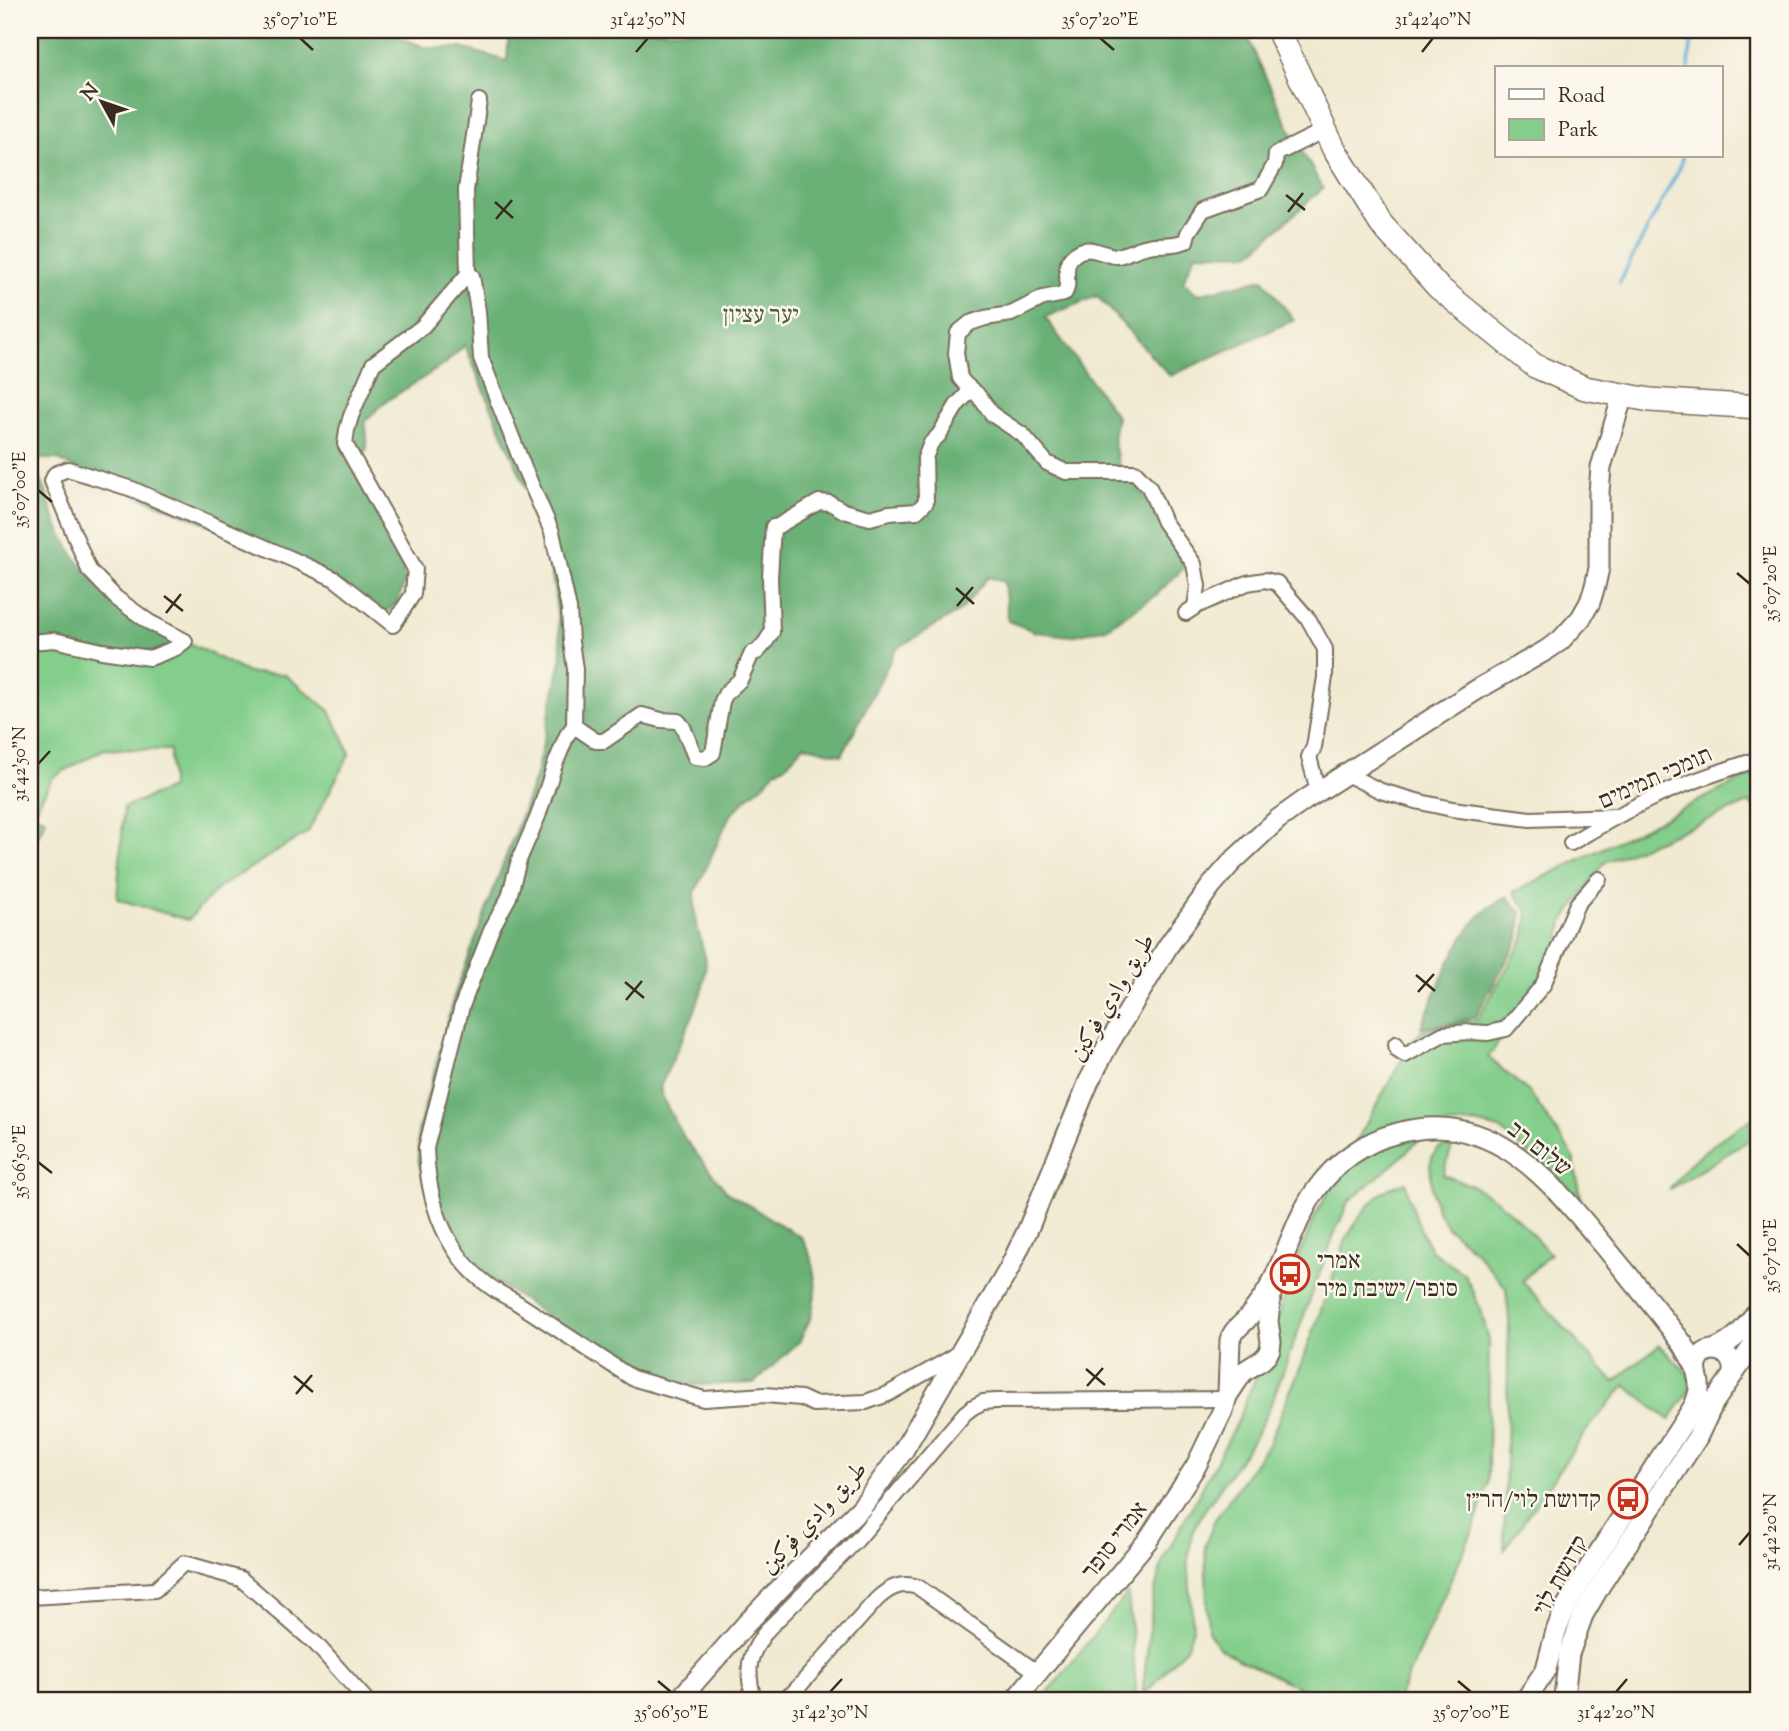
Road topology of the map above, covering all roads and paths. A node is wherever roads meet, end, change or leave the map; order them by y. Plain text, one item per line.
1 (1278, 30) edge
2 (479, 101) dead end
3 (1325, 130) junction
4 (468, 274) junction
5 (971, 390) junction
6 (1623, 395) junction
7 (1759, 407) edge
8 (30, 642) edge
9 (574, 726) junction
10 (1759, 759) edge
11 (1346, 774) junction
12 (1318, 792) junction
13 (1616, 816) junction
14 (1571, 842) dead end
15 (1599, 879) dead end
16 (1396, 1044) dead end
17 (1273, 1281) junction
18 (1759, 1308) edge
19 (1242, 1324) junction
20 (1670, 1327) junction
21 (1270, 1336) junction
22 (1759, 1337) edge
23 (1230, 1347) junction
24 (1711, 1351) junction
25 (960, 1353) junction
26 (1256, 1363) junction
27 (1698, 1373) junction
28 (1729, 1380) junction
29 (1227, 1396) junction
30 (30, 1597) edge
31 (1038, 1673) junction
32 (1529, 1695) edge
33 (1565, 1699) edge
34 (367, 1701) edge
35 (678, 1701) edge
36 (754, 1701) edge
37 (782, 1701) edge
38 (1014, 1701) edge

1 - 3 main road
2 - 4 street
3 - 5 street
3 - 6 main road
4 - 8 street
4 - 9 street
5 - 9 street
5 - 12 street
6 - 7 main road
6 - 11 street, طريق وادي فوکين
9 - 25 street
10 - 13 street, תומכי תמימים
11 - 12 street, طريق وادي فوکين
11 - 13 street
12 - 25 street, طريق وادي فوکين
13 - 14 street, תומכי תמימים
15 - 16 street
17 - 19 street, שלום רב
17 - 20 street, שלום רב
17 - 21 street, שלום רב
18 - 24 street
19 - 21 street
19 - 23 street
20 - 24 street, שלום רב
20 - 27 street, שלום רב
21 - 26 street
22 - 28 street, קדושת לוי
23 - 26 street
23 - 29 street
24 - 27 street
24 - 28 street
25 - 35 street, طريق وادي فوکين
26 - 29 street
27 - 28 street
27 - 32 street, קדושת לוי
28 - 33 street, קדושת לוי
29 - 31 street, אמרי סופר
29 - 36 street
30 - 34 street
31 - 37 street
31 - 38 street, אמרי סופר
32 - 33 street

